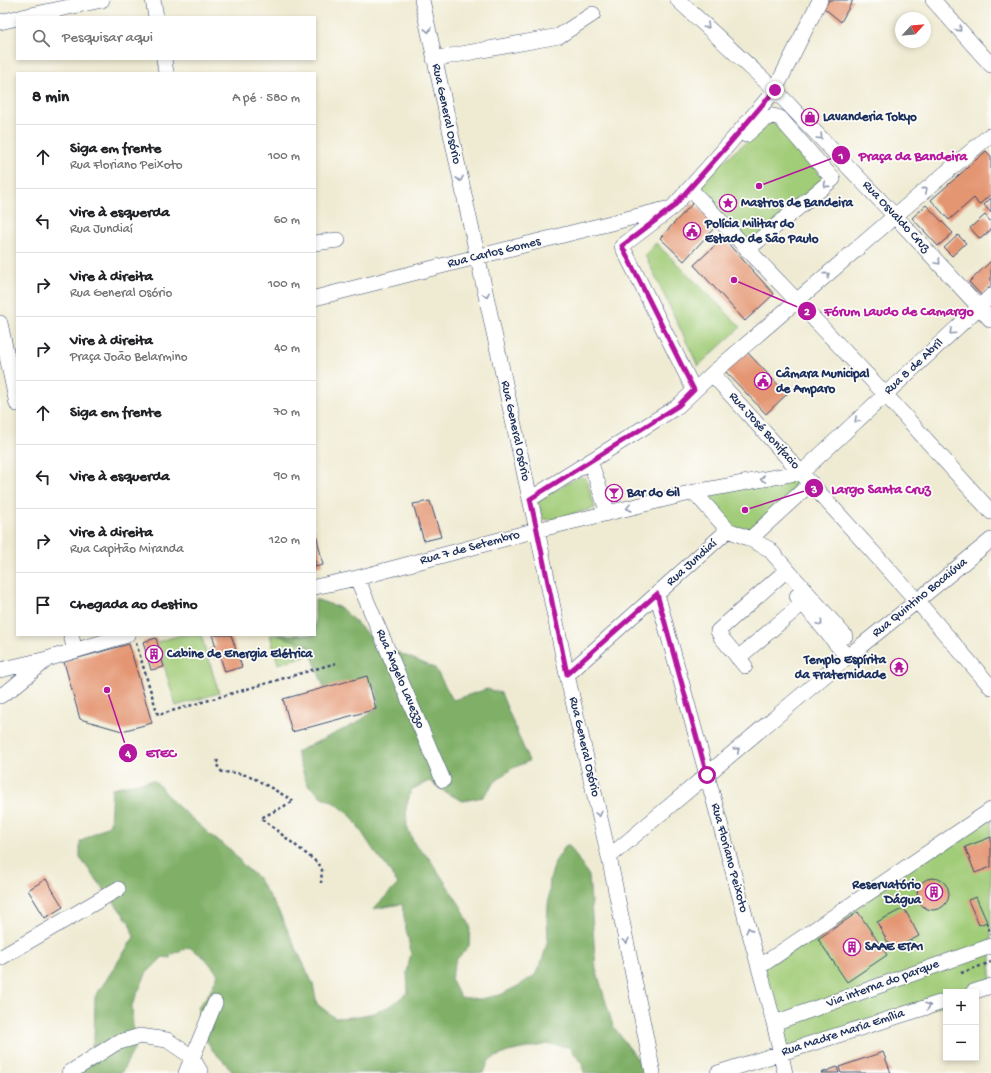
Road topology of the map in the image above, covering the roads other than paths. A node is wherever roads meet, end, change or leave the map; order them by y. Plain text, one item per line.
1 (102, 0) edge
2 (153, 0) edge
3 (422, 0) edge
4 (678, 0) edge
5 (820, 0) edge
6 (933, 0) edge
7 (593, 14) dead end
8 (27, 16) edge
9 (156, 16) edge
10 (16, 18) edge
11 (0, 22) edge
12 (434, 59) junction
13 (164, 60) edge
14 (991, 65) edge
15 (166, 72) edge
16 (775, 90) junction
17 (990, 137) edge
18 (728, 145) junction
19 (690, 189) junction
20 (673, 207) junction
21 (895, 216) junction
22 (338, 240) dead end
23 (316, 243) edge
24 (748, 250) junction
25 (478, 257) junction
26 (991, 296) edge
27 (316, 298) edge
28 (797, 301) junction
29 (979, 306) junction
30 (991, 320) edge
31 (0, 323) edge
32 (712, 374) junction
33 (9, 379) edge
34 (694, 390) junction
35 (885, 394) junction
36 (16, 401) edge
37 (590, 461) junction
38 (806, 477) junction
39 (694, 492) junction
40 (530, 499) junction
41 (991, 512) edge
42 (608, 513) junction
43 (537, 530) junction
44 (728, 530) junction
45 (750, 539) junction
46 (991, 540) edge
47 (780, 576) junction
48 (357, 578) junction
49 (316, 587) edge
50 (657, 594) junction
51 (917, 601) junction
52 (803, 603) junction
53 (71, 636) edge
54 (845, 636) dead end
55 (131, 639) edge
56 (75, 651) junction
57 (847, 657) junction
58 (47, 659) junction
59 (0, 670) edge
60 (567, 674) junction
61 (991, 687) edge
62 (0, 696) edge
63 (707, 775) junction
64 (443, 780) dead end
65 (991, 810) edge
66 (609, 857) junction
67 (118, 889) dead end
68 (991, 946) edge
69 (0, 958) edge
70 (759, 967) junction
71 (991, 986) edge
72 (979, 990) edge
73 (943, 1002) edge
74 (215, 1003) dead end
75 (774, 1023) junction
76 (781, 1053) junction
77 (192, 1057) junction
78 (69, 1073) edge
79 (186, 1073) edge
80 (201, 1073) edge
81 (653, 1073) edge
82 (718, 1073) edge
83 (785, 1073) edge

1 - 8 street
2 - 9 street
3 -> 12 street, Rua General Osório
4 -> 16 street, Rua Osvaldo Cruz
5 - 16 street
6 -> 14 street
7 - 12 street
10 - 11 street
12 -> 25 street, Rua General Osório
13 - 15 street
16 - 18 street
16 -> 21 street, Rua Osvaldo Cruz
21 -> 17 street
18 - 19 street
18 -> 24 street
19 - 20 street
19 - 24 street
20 - 25 street, Rua Carlos Gomes
20 - 34 street
28 -> 21 street
21 -> 29 street, Rua Osvaldo Cruz
22 - 23 street
24 - 28 street
25 - 27 street, Rua Carlos Gomes
25 -> 40 street, Rua General Osório
26 - 29 street, Rua 8 de Abril
28 - 32 street
28 - 35 street
29 - 30 street, Rua Osvaldo Cruz
29 -> 35 street, Rua 8 de Abril
31 - 33 street
32 - 34 street
32 - 38 street, Rua José Bonifacio
33 - 36 street
34 - 37 street
35 -> 38 street, Rua 8 de Abril
35 - 41 street
37 - 40 street
37 - 42 street
38 -> 39 street, Rua 7 de Setembro
38 - 45 street, Rua 8 de Abril
38 - 51 street, Rua José Bonifacio
39 -> 42 street, Rua 7 de Setembro
39 - 44 street
40 - 43 street, Rua General Osório
42 - 43 street, Rua 7 de Setembro
43 - 48 street, Rua 7 de Setembro
43 - 60 street, Rua General Osório
44 - 45 street
44 - 50 street, Rua Jundiaí
45 - 47 street
45 - 54 street
46 - 51 street, Rua Quintino Bocaiúva
47 - 52 street
47 - 52 street
48 - 49 street, Rua 7 de Setembro
48 - 64 street, Rua Ângelo Lavezzo
50 - 60 street, Rua Jundiaí
50 - 63 street, Rua Floriano Peixoto
51 - 57 street, Rua Quintino Bocaiúva
51 - 61 street, Rua José Bonifacio
52 -> 57 street
53 - 56 street
55 - 56 street
56 - 58 street
63 -> 57 street, Rua Quintino Bocaiúva
58 - 59 street
58 - 62 street
60 -> 66 street, Rua General Osório
63 - 66 street, Rua Quintino Bocaiúva
70 -> 63 street, Rua Floriano Peixoto
65 - 70 street
66 -> 81 street, Rua General Osório
67 - 69 street
68 - 75 street, Via interna do parque
70 - 75 street, Rua Floriano Peixoto
71 - 72 street
76 -> 73 street, Rua Madre Maria Emília
74 - 77 street
75 - 76 street, Rua Floriano Peixoto
76 - 82 street, Rua Madre Maria Emília
76 - 83 street, Rua Floriano Peixoto
77 - 78 street
77 - 79 street
77 - 80 street

